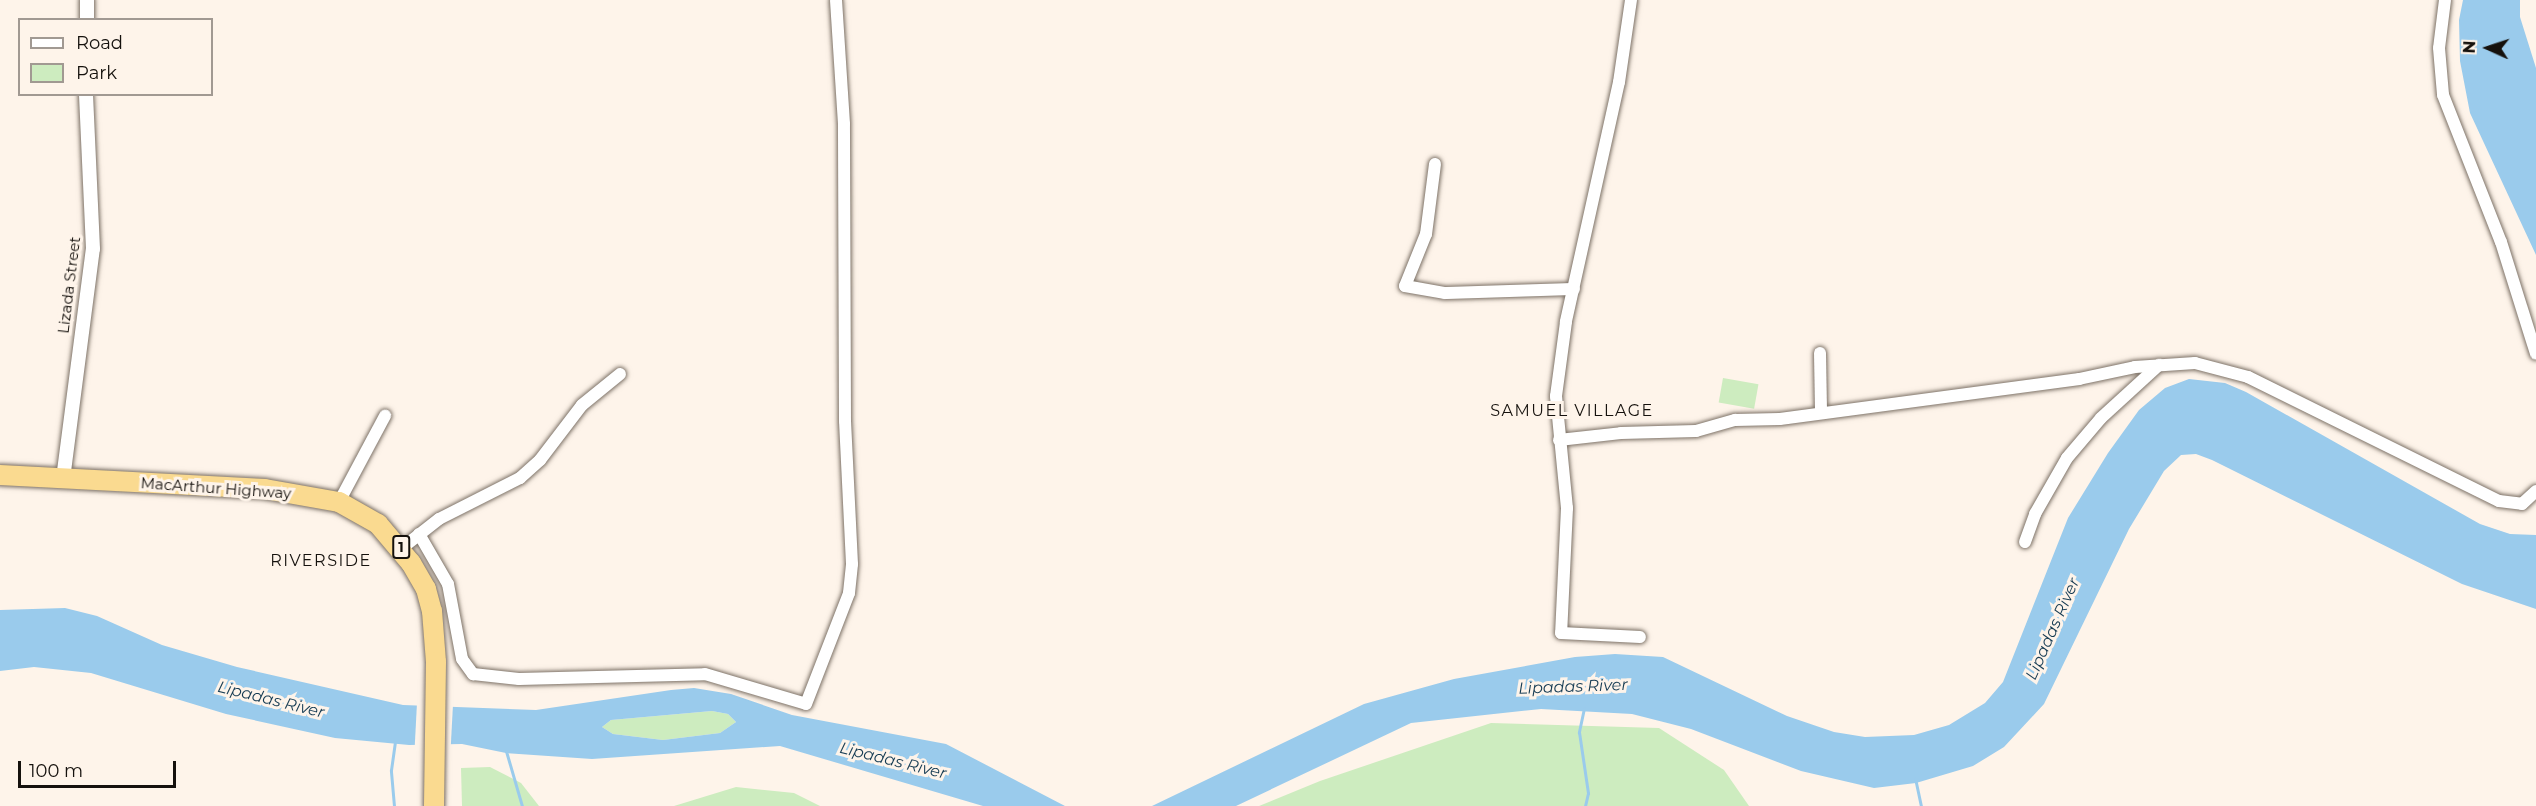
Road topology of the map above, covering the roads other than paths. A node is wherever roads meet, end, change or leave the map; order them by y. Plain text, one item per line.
1 (87, 0) edge
2 (836, 0) edge
3 (1631, 0) edge
4 (2445, 0) edge
5 (87, 18) edge
6 (86, 96) edge
7 (1435, 164) dead end
8 (1574, 289) junction
9 (1820, 353) dead end
10 (2536, 354) edge
11 (2160, 365) junction
12 (620, 374) dead end
13 (1821, 411) junction
14 (385, 416) dead end
15 (1559, 440) junction
16 (0, 476) edge
17 (63, 479) junction
18 (2536, 491) edge
19 (339, 502) junction
20 (419, 534) junction
21 (2025, 542) dead end
22 (402, 548) junction
23 (1640, 637) dead end
24 (434, 806) edge

1 - 5 street
2 - 20 street
3 - 8 street
4 - 10 street
6 - 17 street, Lizada Street
7 - 8 street
8 - 15 street
9 - 13 street
11 - 13 street
11 - 18 street
11 - 21 street
12 - 20 street
13 - 15 street
14 - 19 street
15 - 23 street
16 - 17 highway, MacArthur Highway / 1
17 - 19 highway, MacArthur Highway / 1
19 - 22 highway, MacArthur Highway / 1
20 - 22 street
22 - 24 highway, MacArthur Highway / 1

